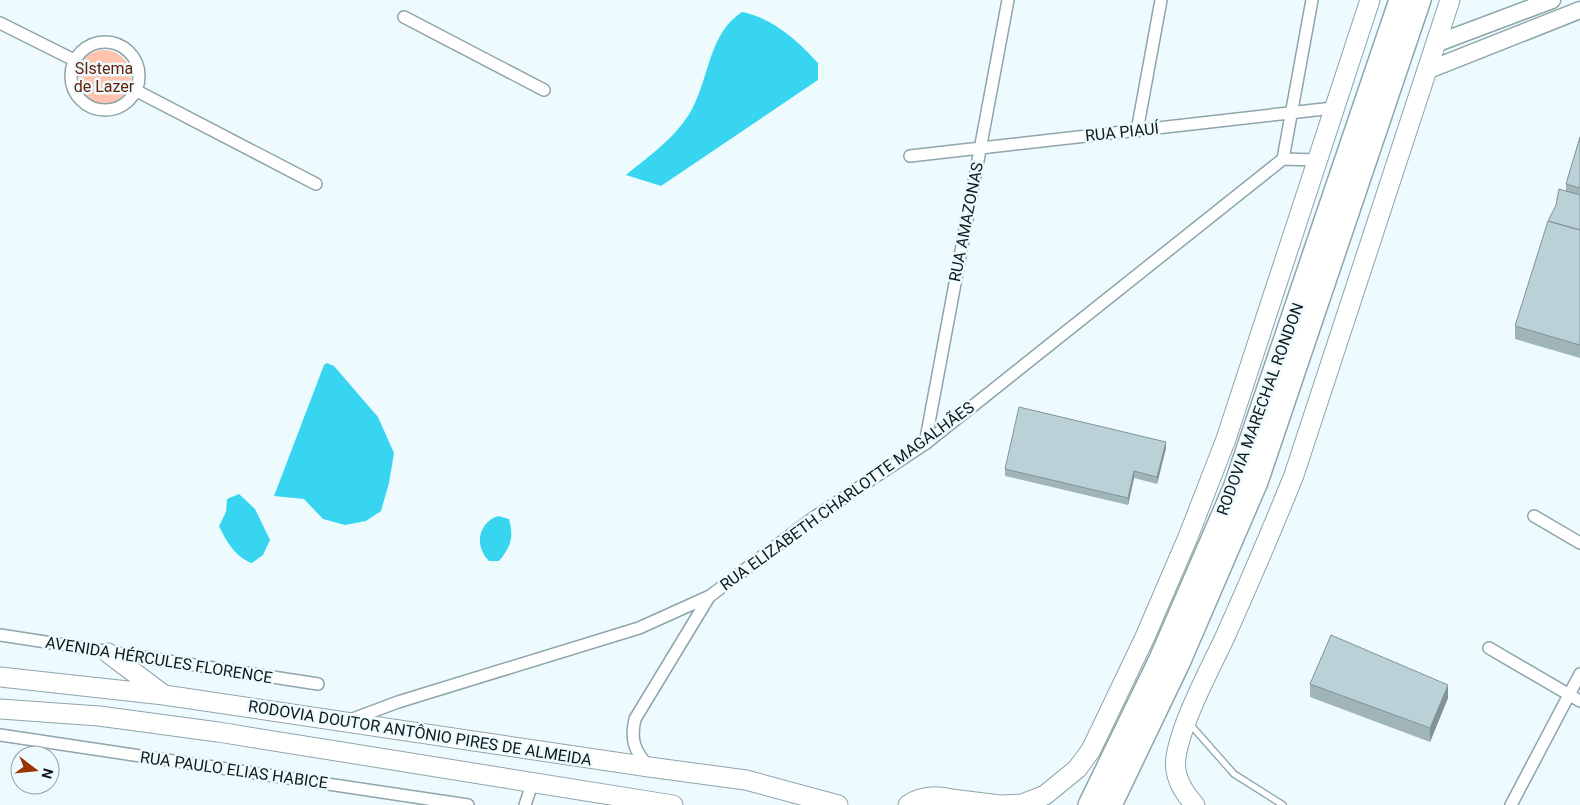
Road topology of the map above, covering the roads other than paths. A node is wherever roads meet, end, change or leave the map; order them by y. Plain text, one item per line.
1 (1008, 0) edge
2 (1161, 0) edge
3 (1312, 0) edge
4 (1370, 0) edge
5 (1400, 0) edge
6 (1420, 0) edge
7 (1450, 0) edge
8 (1552, 0) edge
9 (1580, 10) edge
10 (404, 17) dead end
11 (0, 23) edge
12 (1435, 44) junction
13 (74, 60) junction
14 (1426, 71) junction
15 (135, 90) junction
16 (544, 90) dead end
17 (1333, 108) junction
18 (1291, 113) junction
19 (1137, 131) junction
20 (980, 148) junction
21 (910, 156) dead end
22 (1283, 159) junction
23 (1316, 160) junction
24 (316, 184) dead end
25 (925, 444) junction
26 (1534, 516) dead end
27 (1580, 543) edge
28 (710, 596) junction
29 (0, 635) edge
30 (1489, 648) dead end
31 (108, 653) junction
32 (1580, 674) edge
33 (0, 677) edge
34 (318, 684) dead end
35 (1569, 694) junction
36 (164, 695) junction
37 (1580, 701) edge
38 (0, 709) edge
39 (345, 722) junction
40 (1188, 722) junction
41 (0, 735) edge
42 (649, 768) junction
43 (532, 784) junction
44 (954, 801) edge
45 (907, 804) edge
46 (468, 805) edge
47 (525, 805) edge
48 (673, 805) edge
49 (838, 805) edge
50 (1001, 805) edge
51 (1088, 805) edge
52 (1111, 805) edge
53 (1195, 805) edge
54 (1283, 805) edge
55 (1511, 805) edge

1 - 20 street, RUA AMAZONAS
2 - 19 street
3 - 18 street
4 - 17 main road
5 - 51 highway, RODOVIA MARECHAL RONDON
6 - 52 highway, RODOVIA MARECHAL RONDON
7 - 12 main road
8 - 12 street
9 - 14 street
10 - 16 street
11 - 13 street
12 - 14 main road
13 - 15 street
13 - 15 street
14 - 40 main road
15 - 24 street
17 - 18 street, RUA PIAUÍ
17 - 23 main road
18 - 19 street, RUA PIAUÍ
18 - 22 street
19 - 20 street, RUA PIAUÍ
20 - 21 street, RUA PIAUÍ
20 - 25 street, RUA AMAZONAS
22 - 23 street
22 - 25 street, RUA ELIZABETH CHARLOTTE MAGALHÃES
23 - 50 main road
25 - 28 street, RUA ELIZABETH CHARLOTTE MAGALHÃES
26 - 27 street
28 - 39 street, RUA ELIZABETH CHARLOTTE MAGALHÃES
28 - 42 street
29 - 31 street, AVENIDA HÉRCULES FLORENCE
30 - 35 street
31 - 34 street, AVENIDA HÉRCULES FLORENCE
31 - 36 main road
32 - 35 street
33 - 36 main road, RODOVIA DOUTOR ANTÔNIO PIRES DE ALMEIDA
35 - 37 street
35 - 55 street
36 - 39 main road, RODOVIA DOUTOR ANTÔNIO PIRES DE ALMEIDA
38 - 43 main road, RODOVIA DOUTOR ANTÔNIO PIRES DE ALMEIDA
39 - 42 main road, RODOVIA DOUTOR ANTÔNIO PIRES DE ALMEIDA
40 - 53 main road
40 - 54 lane
41 - 46 street, RUA PAULO ELIAS HABICE
42 - 49 main road, RODOVIA DOUTOR ANTÔNIO PIRES DE ALMEIDA
43 - 47 street
43 - 48 main road, RODOVIA DOUTOR ANTÔNIO PIRES DE ALMEIDA
44 - 45 main road
44 - 50 main road

